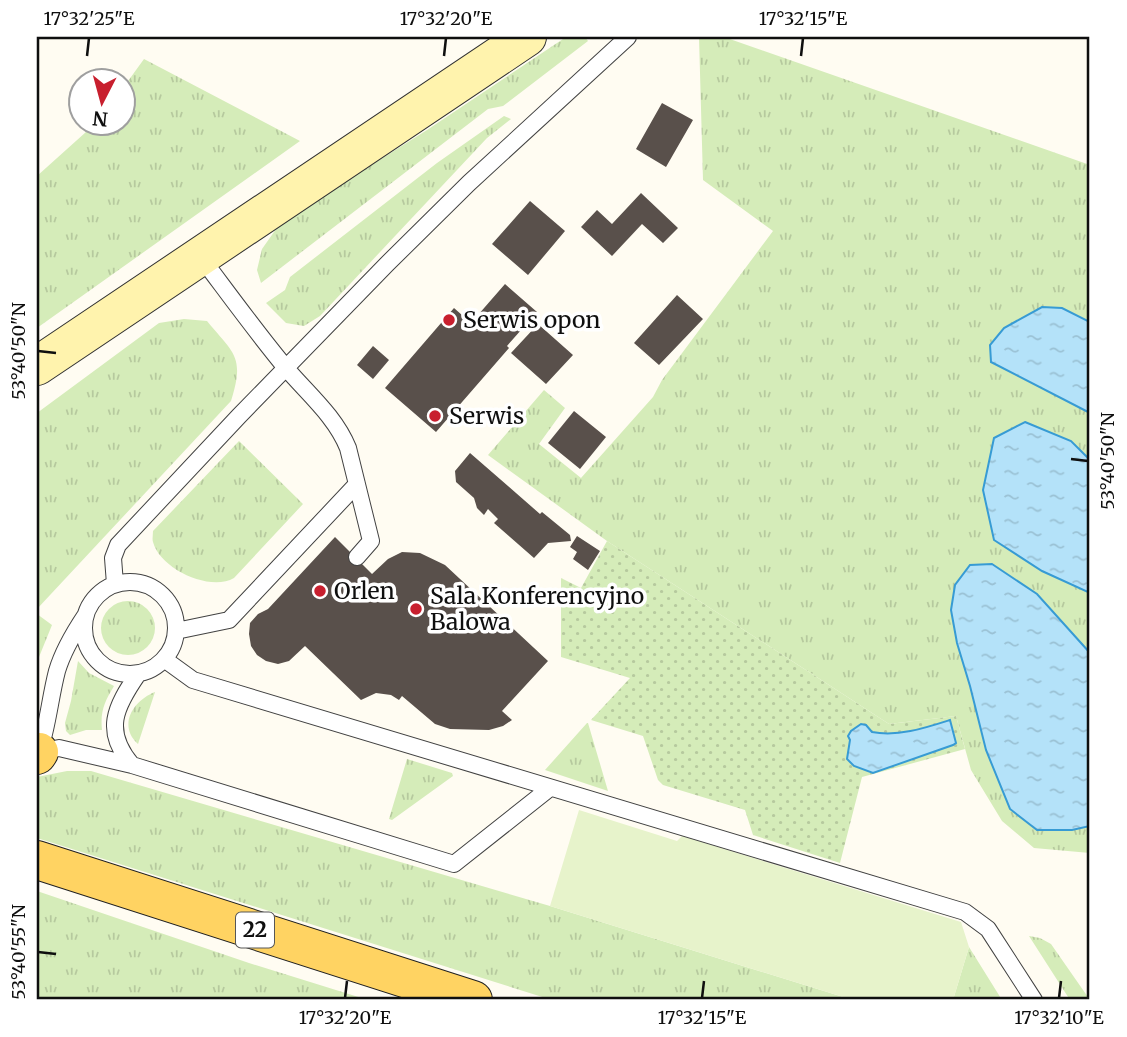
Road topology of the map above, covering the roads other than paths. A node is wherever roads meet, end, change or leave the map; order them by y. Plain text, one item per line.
1 (527, 37) edge
2 (628, 37) edge
3 (200, 256) junction
4 (37, 366) edge
5 (286, 368) junction
6 (357, 484) junction
7 (357, 557) dead end
8 (114, 584) junction
9 (85, 616) junction
10 (176, 631) junction
11 (164, 659) junction
12 (138, 674) junction
13 (38, 753) edge
14 (132, 765) junction
15 (550, 788) junction
16 (37, 860) edge
17 (473, 1000) edge
18 (1034, 1000) edge

1 - 3 main road
2 - 5 lane
3 - 4 main road
3 - 5 lane
5 - 6 lane
5 - 8 lane
6 - 7 lane
6 - 10 lane
8 - 9 lane
8 - 10 lane
9 - 12 lane
9 - 13 lane
10 - 11 lane
11 - 12 lane
11 - 15 lane
12 - 14 lane
13 - 14 lane
14 - 15 lane
15 - 18 lane
16 - 17 main road, 22

